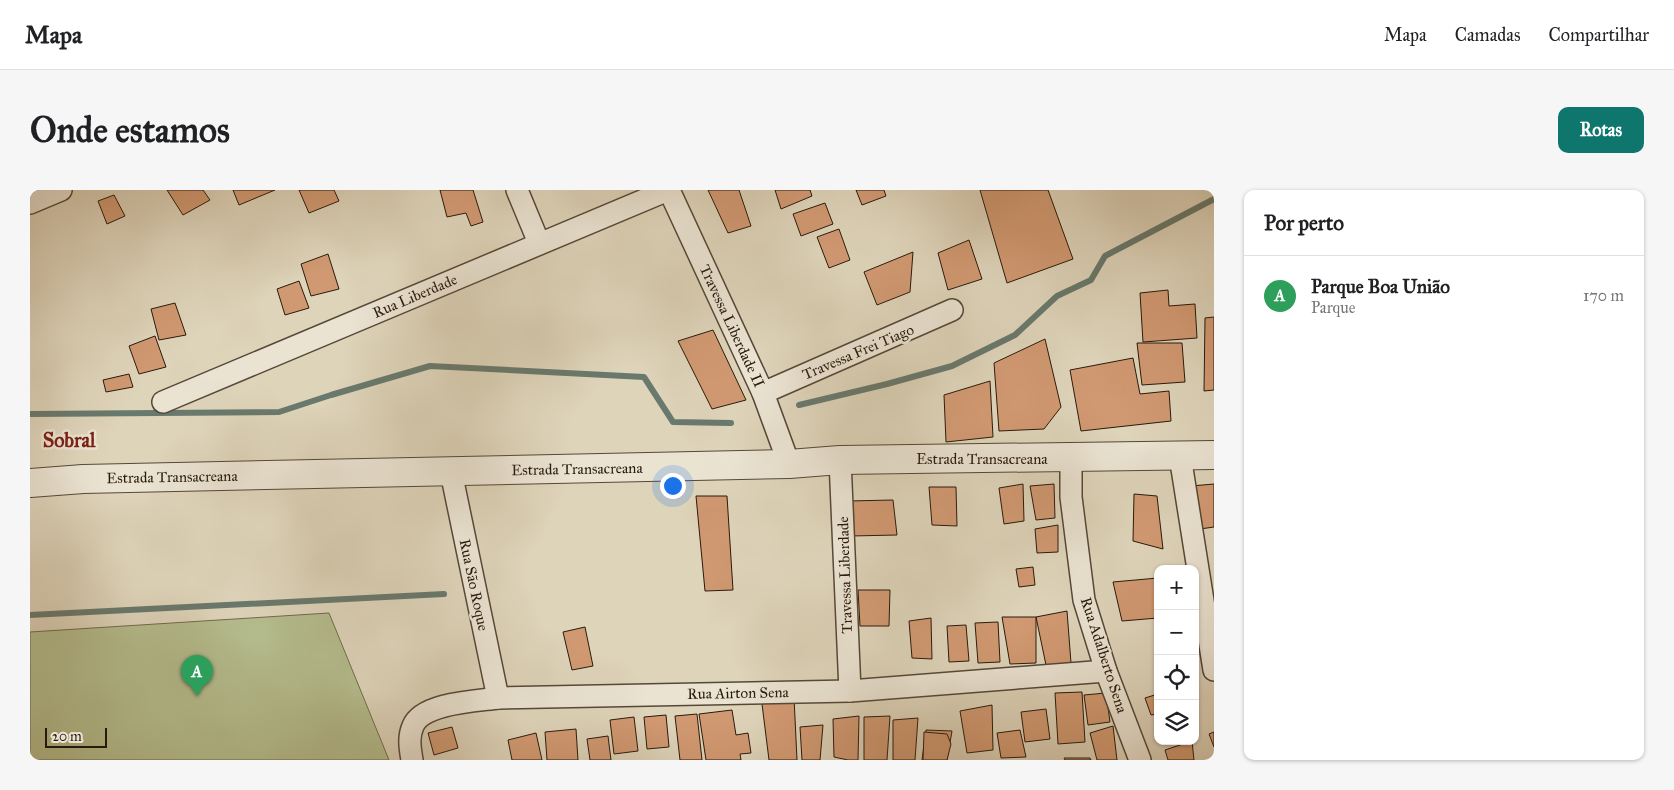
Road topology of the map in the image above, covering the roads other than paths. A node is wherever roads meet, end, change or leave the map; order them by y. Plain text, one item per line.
1 (61, 190) edge
2 (517, 190) edge
3 (668, 190) edge
4 (30, 203) edge
5 (539, 243) junction
6 (952, 310) dead end
7 (763, 393) junction
8 (163, 402) dead end
9 (1214, 455) edge
10 (1180, 456) junction
11 (1071, 458) junction
12 (840, 460) junction
13 (789, 464) junction
14 (451, 472) junction
15 (30, 483) edge
16 (1214, 670) edge
17 (1106, 671) junction
18 (850, 691) junction
19 (498, 698) junction
20 (412, 760) edge
21 (1140, 760) edge

1 - 4 street
2 - 5 street
3 - 5 street, Rua Liberdade
3 - 7 street, Travessa Liberdade II
5 - 8 street, Rua Liberdade
6 - 7 street, Travessa Frei Tiago
7 - 13 street, Travessa Liberdade II
9 - 10 street, Estrada Transacreana
10 - 11 street, Estrada Transacreana
10 - 16 street
11 - 12 street, Estrada Transacreana
11 - 17 street, Rua Adalberto Sena
12 - 13 street, Estrada Transacreana
12 - 18 street, Travessa Liberdade
13 - 14 street, Estrada Transacreana
14 - 15 street, Estrada Transacreana
14 - 19 street, Rua São Roque
17 - 18 street, Rua Airton Sena
17 - 21 street, Rua Adalberto Sena
18 - 19 street, Rua Airton Sena
19 - 20 street, Rua Airton Sena

